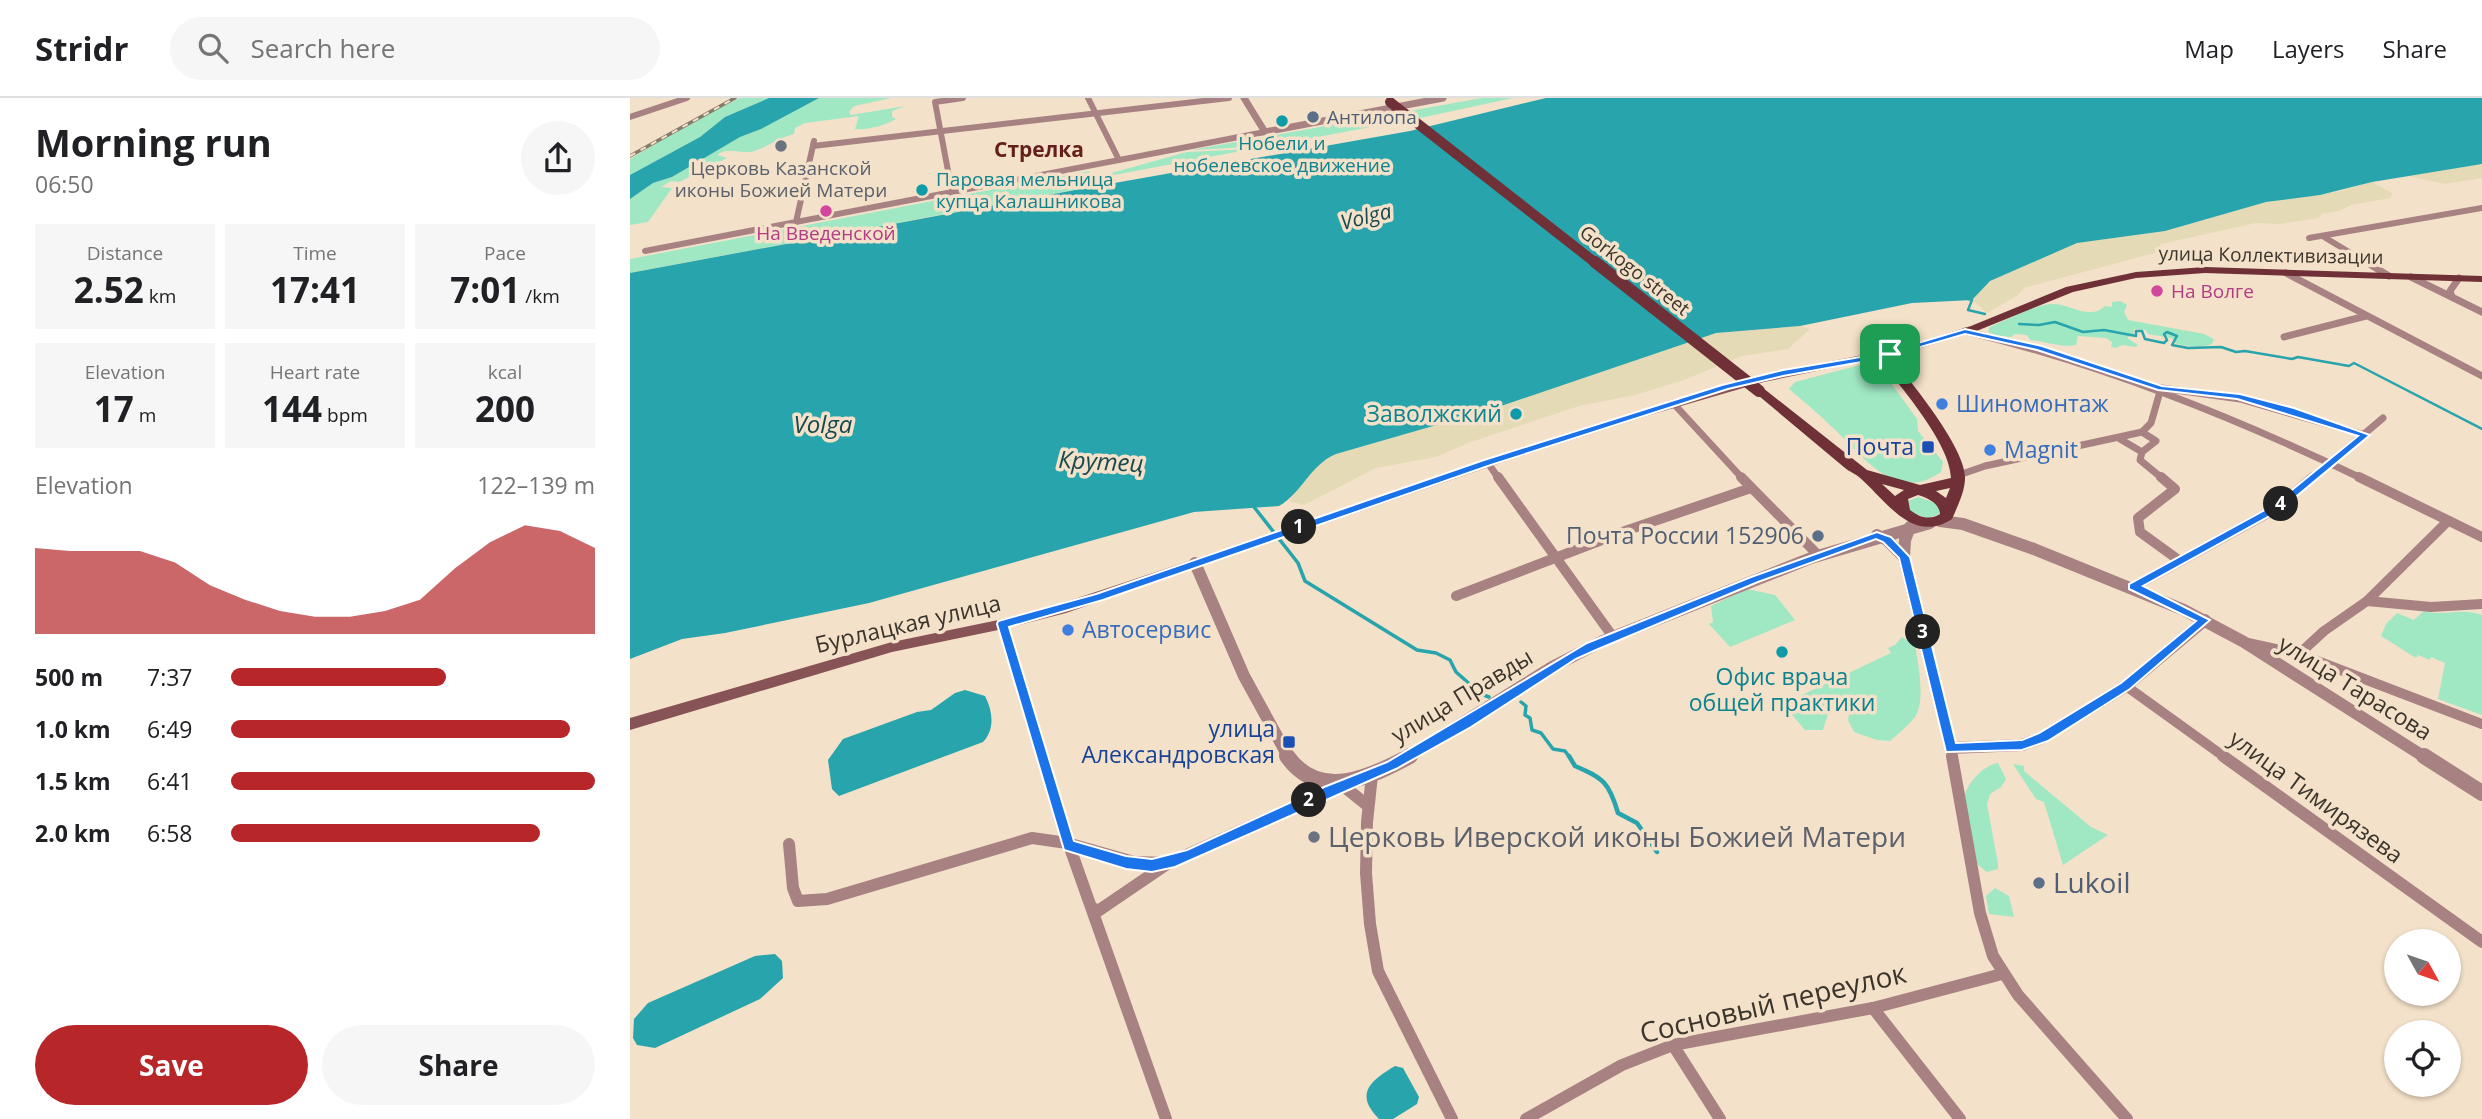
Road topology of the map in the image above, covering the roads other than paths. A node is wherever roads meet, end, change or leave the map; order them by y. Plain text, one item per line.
1 (687, 98) edge
2 (963, 98) edge
3 (1088, 98) edge
4 (1229, 98) edge
5 (1244, 98) edge
6 (1443, 98) edge
7 (1388, 100) edge
8 (1094, 114) junction
9 (630, 117) edge
10 (940, 132) junction
11 (1265, 132) junction
12 (1119, 160) junction
13 (952, 192) junction
14 (2482, 208) edge
15 (796, 222) junction
16 (2324, 237) junction
17 (2309, 238) dead end
18 (645, 251) dead end
19 (2286, 273) junction
20 (2389, 276) junction
21 (2411, 277) junction
22 (2459, 278) junction
23 (2482, 279) edge
24 (2452, 297) junction
25 (2482, 312) edge
26 (2366, 316) junction
27 (1965, 331) junction
28 (2284, 337) dead end
29 (1892, 358) junction
30 (2482, 376) edge
31 (2161, 388) junction
32 (1673, 403) junction
33 (2383, 418) dead end
34 (2142, 432) junction
35 (2365, 435) junction
36 (2120, 439) junction
37 (2142, 453) junction
38 (1488, 463) junction
39 (2332, 464) junction
40 (1861, 473) junction
41 (1958, 478) junction
42 (1751, 488) junction
43 (1920, 491) junction
44 (1901, 510) junction
45 (1942, 517) junction
46 (2448, 520) junction
47 (1910, 527) junction
48 (1978, 528) joint
49 (1877, 536) junction
50 (2482, 537) edge
51 (1819, 555) junction
52 (1904, 557) junction
53 (1556, 558) junction
54 (2180, 561) junction
55 (1195, 563) junction
56 (2133, 587) junction
57 (1456, 596) dead end
58 (2367, 601) junction
59 (2482, 604) edge
60 (2204, 620) junction
61 (1003, 624) junction
62 (1613, 637) junction
63 (2245, 642) junction
64 (2299, 654) junction
65 (2126, 686) junction
66 (630, 724) edge
67 (2482, 724) edge
68 (1951, 748) junction
69 (1372, 775) junction
70 (1342, 785) junction
71 (2482, 793) edge
72 (1367, 805) junction
73 (789, 844) dead end
74 (1069, 845) junction
75 (1170, 863) junction
76 (1095, 913) junction
77 (2482, 942) edge
78 (2002, 974) junction
79 (1873, 1008) junction
80 (1673, 1045) junction
81 (1166, 1119) edge
82 (1452, 1119) edge
83 (1526, 1119) edge
84 (1720, 1119) edge
85 (1960, 1119) edge
86 (2127, 1119) edge

1 - 9 street
2 - 10 street
3 - 8 street
4 - 8 street
5 - 11 street
6 - 11 street
7 - 40 main road, Gorkogo street, bridge
8 - 10 street
8 - 12 street
10 - 13 street
10 - 15 street
11 - 12 street
12 - 13 street
13 - 15 street
14 - 16 street
15 - 18 street
16 - 17 street
16 - 20 street
19 - 20 main road, улица Коллективизации
19 - 26 street
19 - 27 main road, улица Коллективизации
20 - 21 main road, улица Коллективизации
21 - 22 main road, улица Коллективизации
21 - 24 street
22 - 23 main road, улица Коллективизации
22 - 24 street
24 - 25 street
26 - 28 street
26 - 30 street
27 - 29 main road, улица Коллективизации
27 - 31 street
29 - 32 main road, Бурлацкая улица
29 - 41 main road
31 - 34 street
31 - 35 street
31 - 39 street
32 - 38 main road, Бурлацкая улица
32 - 42 street
33 - 35 street
34 - 36 street
34 - 37 street
35 - 39 street
36 - 37 street
36 - 41 street
37 - 54 street
38 - 53 street
38 - 55 main road, Бурлацкая улица
39 - 46 street
39 - 54 street
40 - 43 main road
40 - 44 main road, Gorkogo street
41 - 43 main road
41 - 45 main road
42 - 51 street
42 - 53 street
43 - 44 main road
43 - 45 main road
44 - 45 main road
44 - 49 street, улица Правды
45 - 47 street, улица Правды
45 - 48 street
46 - 50 street
46 - 58 street
47 - 49 street, улица Правды
47 - 52 street
48 - 56 street
49 - 51 street, улица Правды
49 - 52 street
51 - 62 street, улица Правды
52 - 68 street
53 - 57 street
53 - 62 street
54 - 56 street
55 - 61 main road, Бурлацкая улица
55 - 70 street
56 - 60 street
58 - 59 street
58 - 64 street
60 - 63 street, улица Тарасова
60 - 65 street
61 - 66 main road, Бурлацкая улица
61 - 74 street
62 - 69 street, улица Правды
63 - 64 street
63 - 71 street, улица Тарасова
64 - 67 street
65 - 68 street
65 - 77 street, улица Тимирязева
68 - 78 street
69 - 70 street, улица Правды
69 - 72 street
70 - 72 street
70 - 75 street, улица Правды
72 - 82 street
73 - 74 street, улица Правды
74 - 75 street, улица Правды
74 - 76 street
75 - 76 street
76 - 81 street
78 - 79 street, Сосновый переулок
78 - 86 street
79 - 80 street, Сосновый переулок
79 - 85 street
80 - 83 street, Сосновый переулок
80 - 84 street

